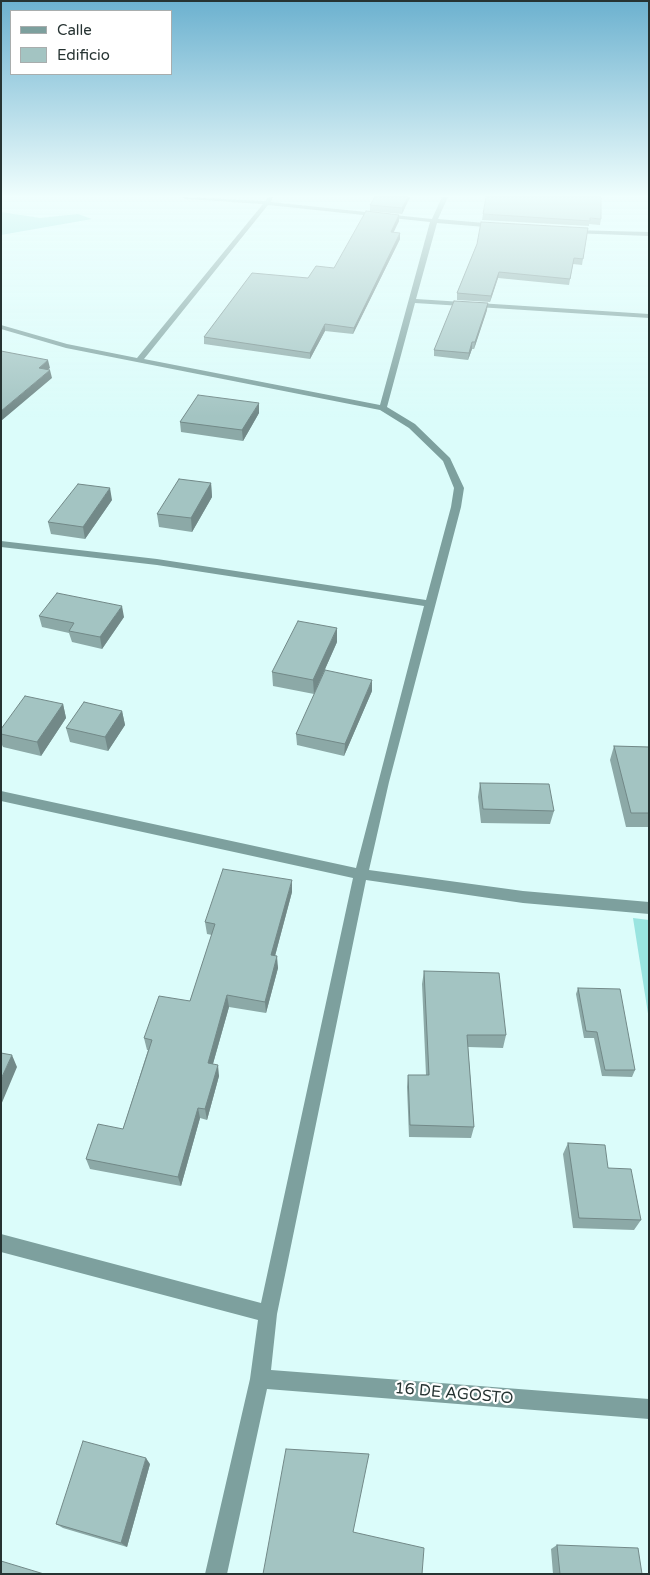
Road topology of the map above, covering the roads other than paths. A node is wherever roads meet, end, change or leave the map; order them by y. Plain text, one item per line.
1 (212, 270) edge
2 (420, 270) edge
3 (412, 301) junction
4 (649, 316) edge
5 (1, 326) edge
6 (138, 361) junction
7 (383, 408) junction
8 (1, 544) edge
9 (430, 604) junction
10 (1, 796) edge
11 (361, 874) junction
12 (649, 908) edge
13 (1, 1243) edge
14 (268, 1314) junction
15 (260, 1379) junction
16 (649, 1410) edge
17 (216, 1574) edge

1 - 6 street
2 - 3 street
3 - 4 street
3 - 7 street
5 - 6 street
6 - 7 street
7 - 9 street
8 - 9 street
9 - 11 street
10 - 11 street
11 - 12 street
11 - 14 street
13 - 14 street
14 - 15 street
15 - 16 street, 16 DE AGOSTO
15 - 17 street

